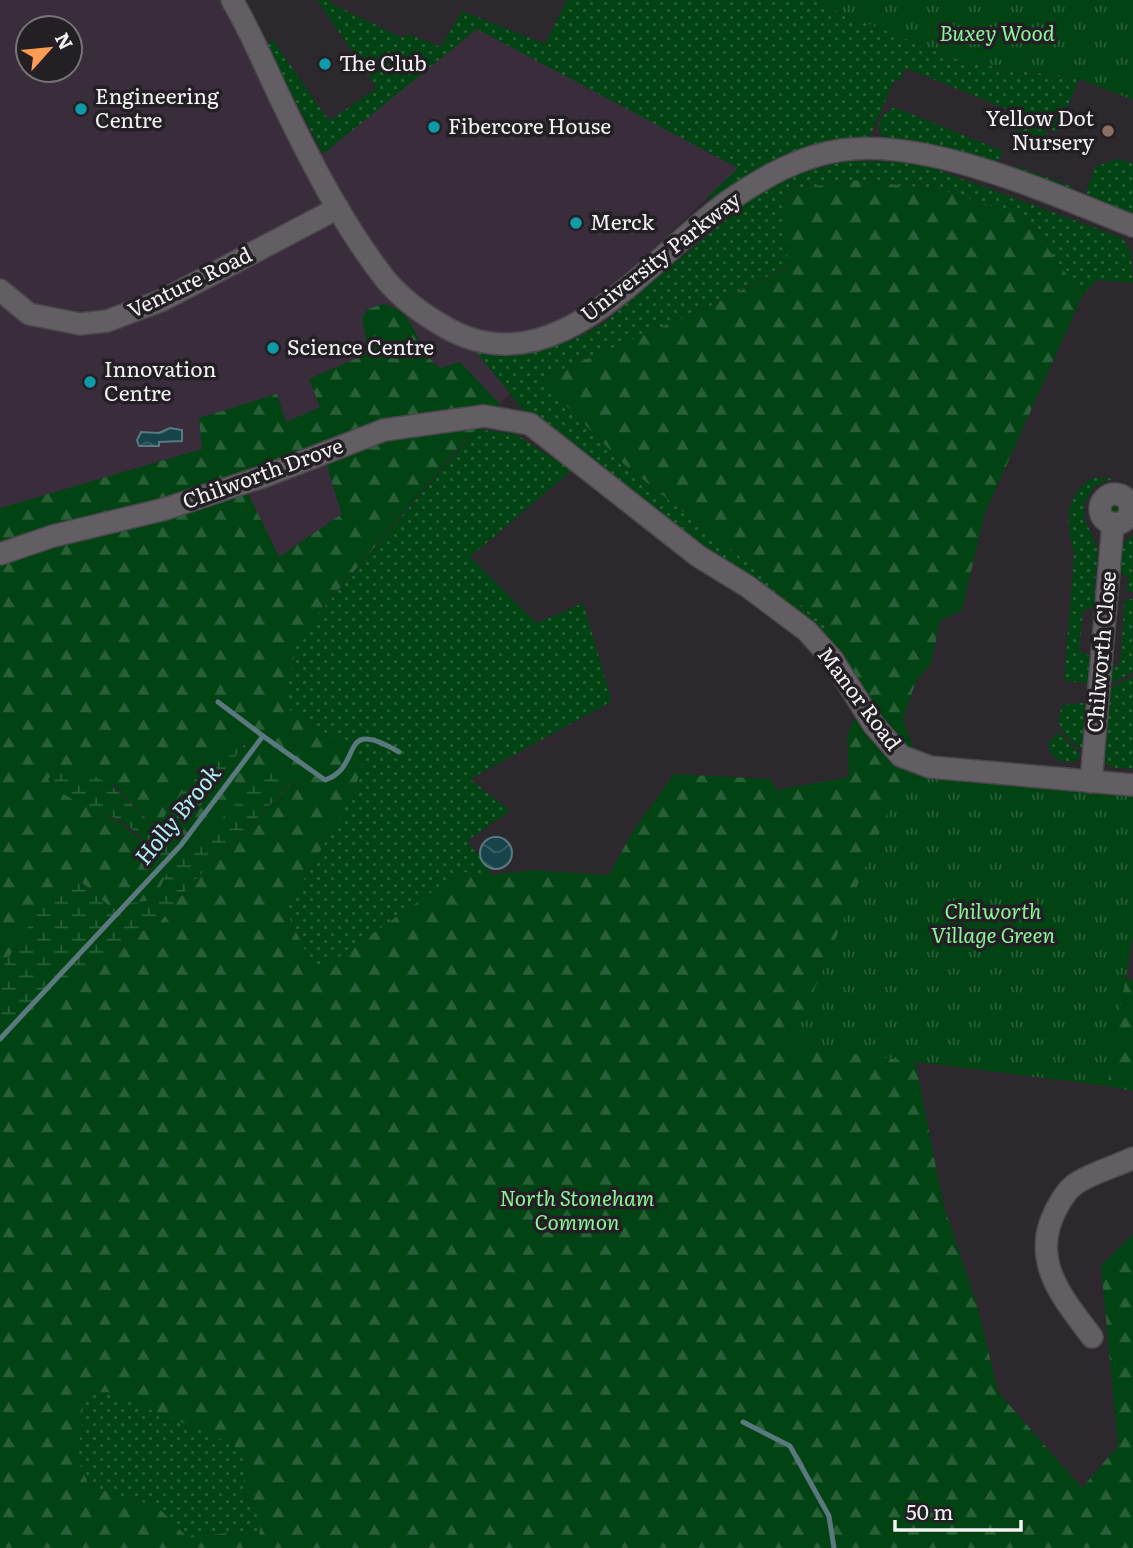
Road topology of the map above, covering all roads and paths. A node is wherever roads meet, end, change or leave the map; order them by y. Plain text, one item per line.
1 (232, 0) edge
2 (338, 208) junction
3 (1133, 226) edge
4 (0, 290) edge
5 (530, 424) joint
6 (1113, 523) dead end
7 (0, 554) edge
8 (1091, 782) junction
9 (1133, 785) edge
10 (1133, 1158) edge
11 (1092, 1337) dead end

1 - 2 street, University Parkway
2 - 3 street, University Parkway
2 - 4 street, Venture Road
5 - 7 street, Chilworth Drove
5 - 8 street, Manor Road
6 - 8 street, Chilworth Close
8 - 9 street, Manor Road
10 - 11 street

